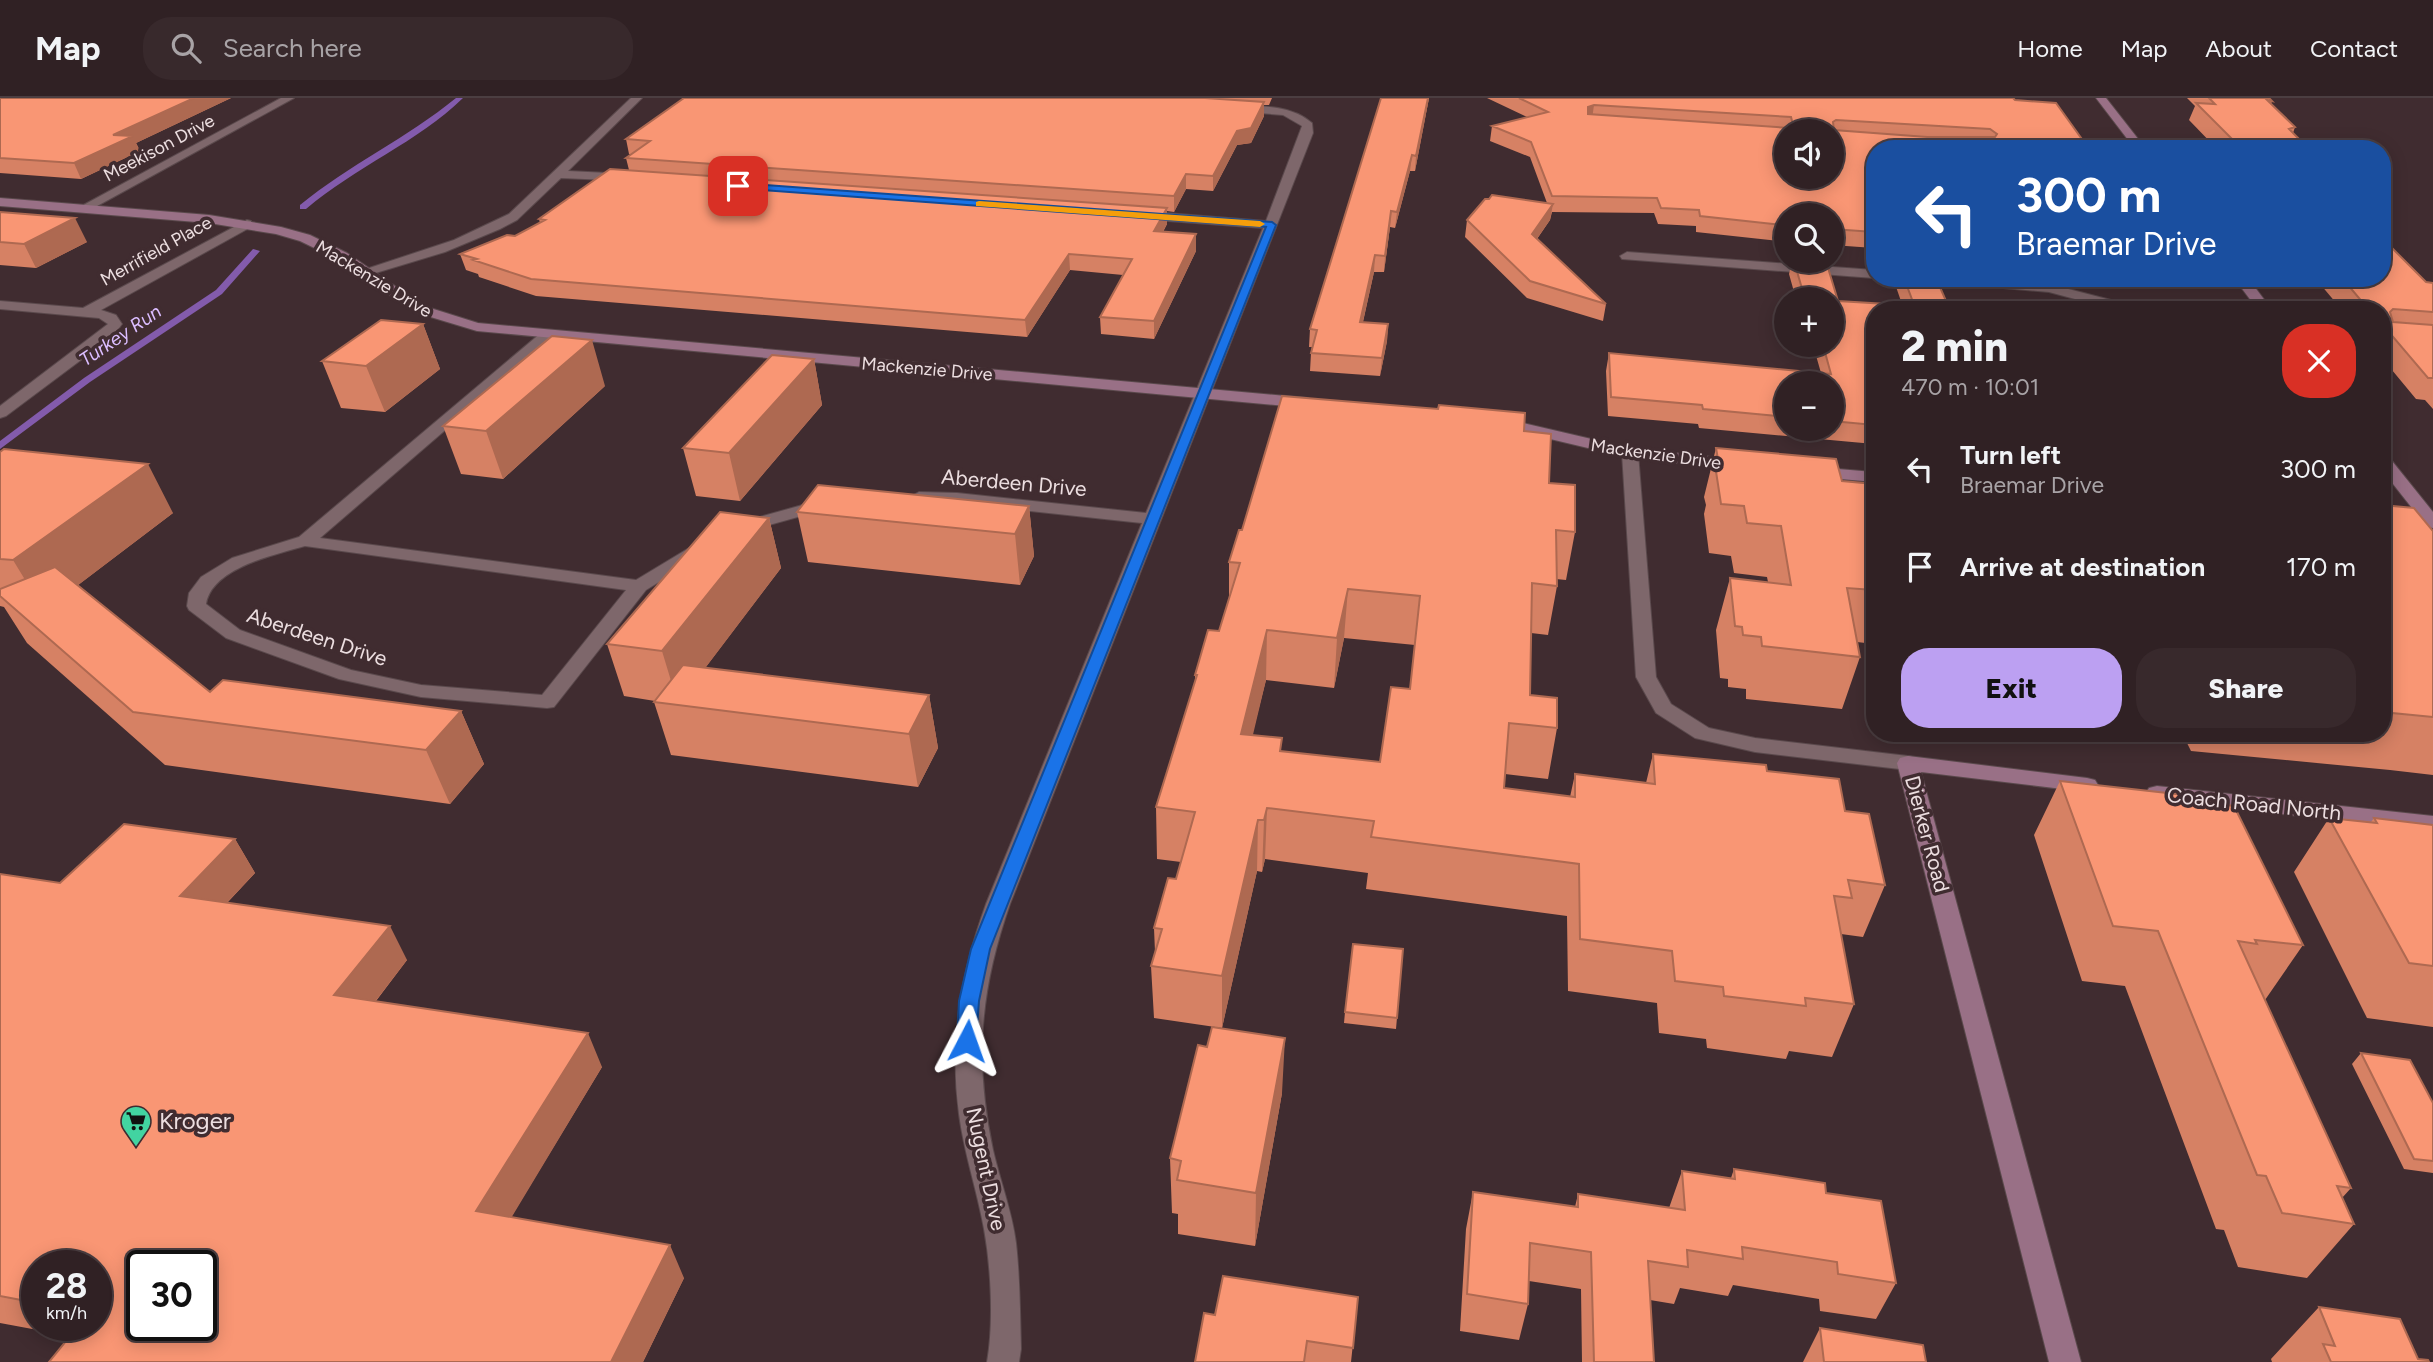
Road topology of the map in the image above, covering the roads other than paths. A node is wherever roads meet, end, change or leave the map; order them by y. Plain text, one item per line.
1 (289, 98) edge
2 (637, 98) edge
3 (2101, 98) edge
4 (1218, 107) edge
5 (2134, 140) edge
6 (560, 174) junction
7 (644, 179) edge
8 (0, 202) edge
9 (84, 208) junction
10 (1130, 215) edge
11 (247, 224) junction
12 (1272, 225) junction
13 (1628, 256) dead end
14 (364, 272) junction
15 (1866, 273) edge
16 (2038, 287) edge
17 (2099, 301) edge
18 (0, 306) edge
19 (85, 313) junction
20 (547, 335) junction
21 (1202, 394) junction
22 (1320, 404) edge
23 (0, 413) edge
24 (1482, 420) edge
25 (1630, 453) junction
26 (1754, 466) edge
27 (1793, 470) edge
28 (2391, 470) edge
29 (1866, 476) edge
30 (900, 497) edge
31 (840, 501) edge
32 (1152, 519) junction
33 (2407, 524) edge
34 (2433, 524) edge
35 (305, 541) junction
36 (639, 586) junction
37 (1908, 763) junction
38 (2112, 788) edge
39 (2138, 791) edge
40 (2433, 824) edge
41 (1003, 1362) edge
42 (2065, 1362) edge

1 - 9 street, Meekison Drive
2 - 6 street
3 - 5 street
4 - 12 street, Nugent Drive
6 - 7 street
6 - 14 street
8 - 9 street, Mackenzie Drive
9 - 11 street, Mackenzie Drive
10 - 12 street
11 - 14 street, Mackenzie Drive
11 - 19 street, Merrifield Place
12 - 21 street, Nugent Drive
13 - 15 street
14 - 20 street, Mackenzie Drive
16 - 17 street
18 - 19 street, Merrifield Place
19 - 23 street, Merrifield Place
20 - 21 street, Mackenzie Drive
20 - 35 street, Aberdeen Drive
21 - 22 street, Mackenzie Drive
21 - 32 street, Nugent Drive
24 - 25 street, Mackenzie Drive
25 - 26 street, Mackenzie Drive
25 - 37 street, Dierker Road
27 - 29 street
28 - 34 street
30 - 32 street, Aberdeen Drive
31 - 36 street, Aberdeen Drive
32 - 41 street, Nugent Drive
33 - 34 street
35 - 36 street, Aberdeen Drive
35 - 36 street, Aberdeen Drive
37 - 38 street
37 - 42 street, Dierker Road
39 - 40 street, Coach Road North

